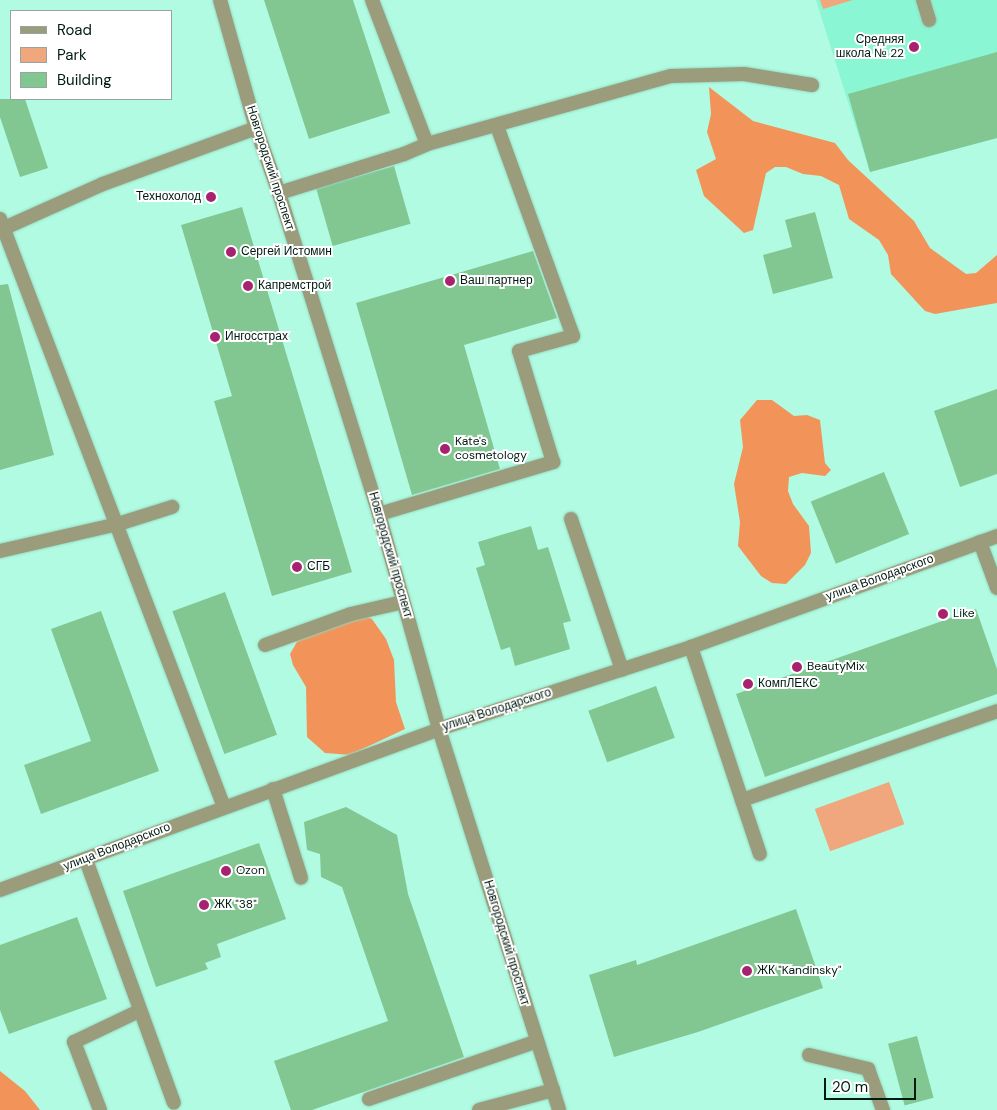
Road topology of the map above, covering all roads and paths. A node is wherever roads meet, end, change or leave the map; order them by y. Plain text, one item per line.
1 (220, 0) edge
2 (372, 0) edge
3 (923, 0) edge
4 (929, 20) dead end
5 (812, 85) dead end
6 (497, 126) junction
7 (256, 128) junction
8 (427, 144) junction
9 (279, 193) junction
10 (1, 226) edge
11 (172, 507) dead end
12 (379, 514) junction
13 (571, 519) dead end
14 (118, 524) junction
15 (997, 536) edge
16 (980, 542) junction
17 (0, 551) edge
18 (997, 588) edge
19 (403, 602) junction
20 (265, 645) dead end
21 (690, 647) junction
22 (622, 670) junction
23 (997, 711) edge
24 (439, 729) junction
25 (272, 789) junction
26 (742, 800) junction
27 (224, 807) junction
28 (760, 854) dead end
29 (86, 860) junction
30 (301, 878) dead end
31 (0, 890) edge
32 (139, 1011) junction
33 (537, 1041) junction
34 (809, 1055) dead end
35 (552, 1090) junction
36 (369, 1099) dead end
37 (174, 1103) dead end
38 (100, 1110) edge
39 (480, 1110) edge
40 (558, 1110) edge
41 (883, 1110) edge

1 - 7 street, Новгородский проспект
2 - 8 street
3 - 4 street
5 - 6 street
6 - 8 street
6 - 12 street
7 - 9 street, Новгородский проспект
7 - 10 street
8 - 9 street
9 - 12 street, Новгородский проспект
10 - 14 street
11 - 14 street
12 - 19 street, Новгородский проспект
13 - 22 street
14 - 17 street
14 - 27 street
15 - 16 street, улица Володарского
16 - 18 street
16 - 21 street, улица Володарского
19 - 20 street
19 - 24 street, Новгородский проспект
21 - 22 street, улица Володарского
21 - 26 street
22 - 24 street, улица Володарского
23 - 26 street
24 - 25 street, улица Володарского
24 - 33 street, Новгородский проспект
25 - 27 street, улица Володарского
25 - 30 street
26 - 28 street
27 - 29 street, улица Володарского
29 - 31 street, улица Володарского
29 - 32 street
32 - 37 street
32 - 38 street
33 - 35 street, Новгородский проспект
33 - 36 street
34 - 41 street
35 - 39 street
35 - 40 street, Новгородский проспект

